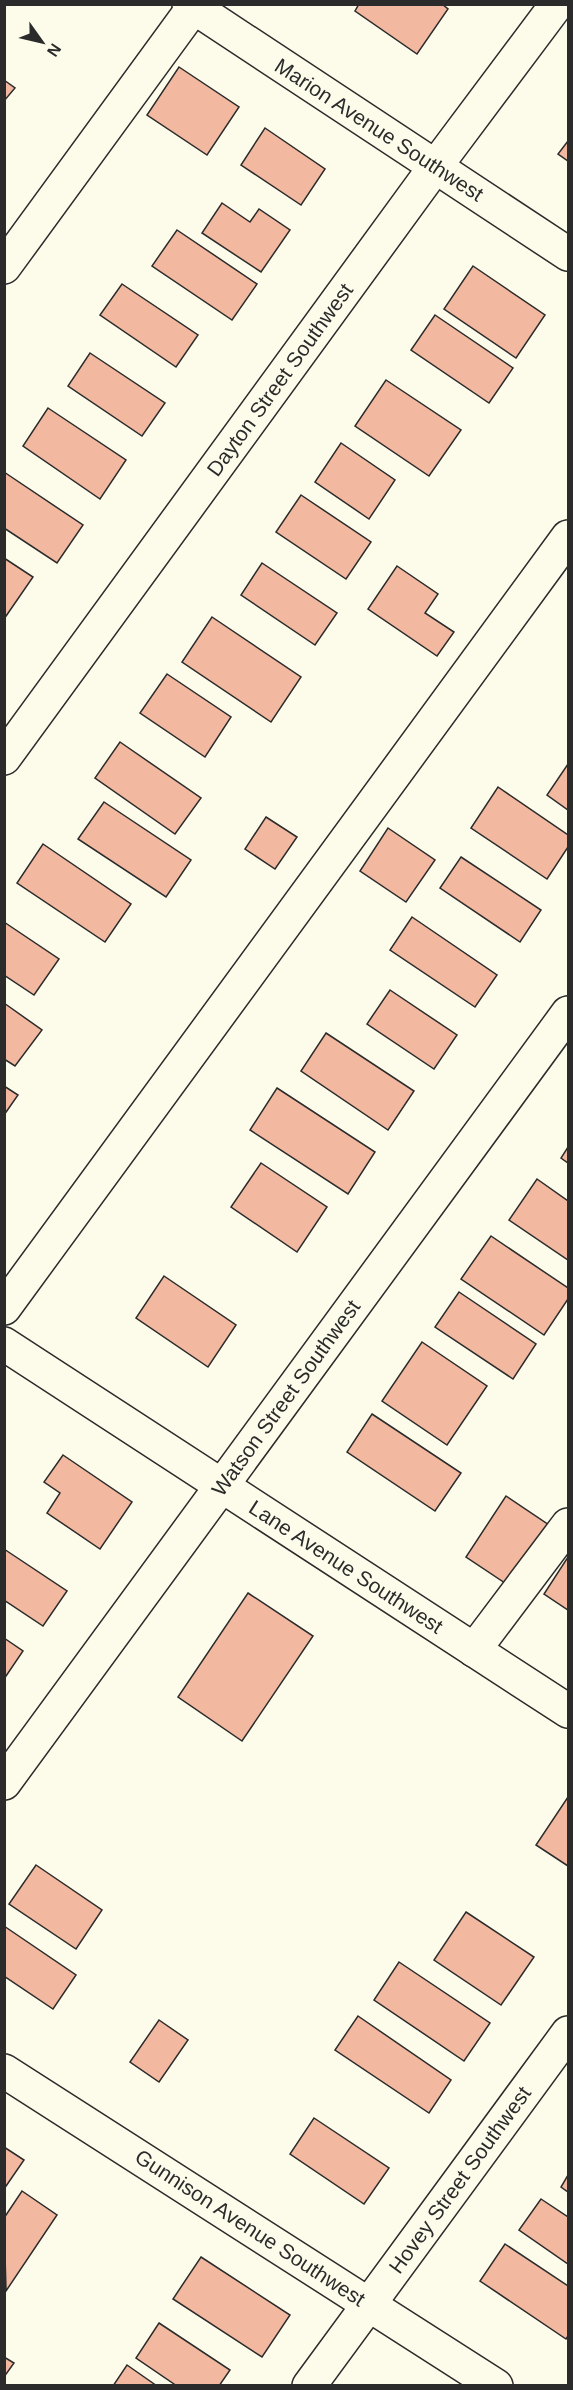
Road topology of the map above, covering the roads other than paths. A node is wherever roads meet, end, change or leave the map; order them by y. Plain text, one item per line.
1 (557, 4) edge
2 (193, 6) edge
3 (435, 167) junction
4 (568, 254) edge
5 (4, 267) edge
6 (568, 537) edge
7 (4, 758) edge
8 (568, 1013) edge
9 (4, 1308) edge
10 (4, 1344) edge
11 (221, 1486) junction
12 (568, 1525) edge
13 (474, 1650) junction
14 (568, 1711) edge
15 (4, 1783) edge
16 (568, 2033) edge
17 (4, 2071) edge
18 (370, 2304) junction
19 (309, 2385) edge
20 (496, 2385) edge

1 - 3 street, Dayton Street Southwest
2 - 3 street, Marion Avenue Southwest
2 - 5 street
3 - 4 street, Marion Avenue Southwest
3 - 7 street, Dayton Street Southwest
6 - 9 street
8 - 11 street, Watson Street Southwest
10 - 11 street, Lane Avenue Southwest
11 - 13 street, Lane Avenue Southwest
11 - 15 street, Watson Street Southwest
12 - 13 street
13 - 14 street, Lane Avenue Southwest
16 - 18 street, Hovey Street Southwest
17 - 18 street, Gunnison Avenue Southwest
18 - 19 street, Hovey Street Southwest
18 - 20 street, Gunnison Avenue Southwest

